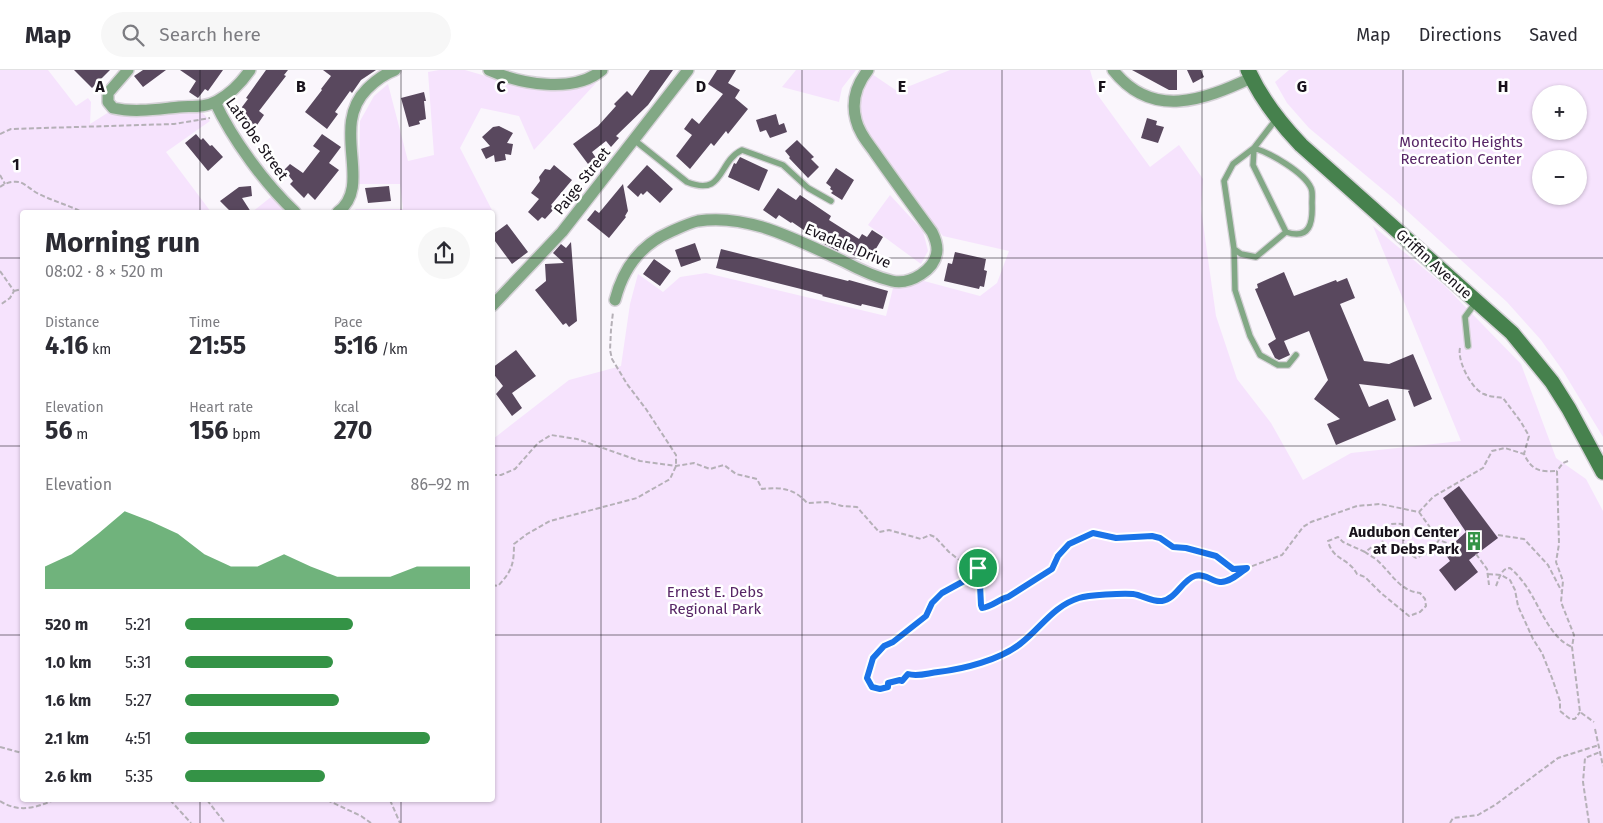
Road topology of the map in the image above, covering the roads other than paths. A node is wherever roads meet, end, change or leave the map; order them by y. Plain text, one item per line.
1 (128, 70) edge
2 (250, 70) edge
3 (395, 70) edge
4 (488, 70) edge
5 (602, 70) edge
6 (688, 70) edge
7 (868, 70) edge
8 (1113, 70) edge
9 (1250, 74) edge
10 (215, 102) junction
11 (1277, 118) junction
12 (634, 139) junction
13 (1254, 148) junction
14 (831, 201) dead end
15 (294, 210) edge
16 (340, 210) edge
17 (1286, 232) junction
18 (1234, 249) junction
19 (615, 300) road end
20 (1476, 302) junction
21 (495, 303) edge
22 (1468, 346) road end
23 (1296, 355) dead end
24 (1603, 472) edge

1 - 10 street, Latrobe Street
2 - 10 street
3 - 16 street
4 - 5 street
6 - 12 street, Paige Street
7 - 19 street, Evadale Drive
8 - 9 street
9 - 11 street, Griffin Avenue
10 - 15 street, Latrobe Street
11 - 13 lane
11 - 20 street, Griffin Avenue
12 - 14 lane
12 - 21 street, Paige Street
13 - 17 lane
13 - 17 lane
13 - 18 lane
17 - 18 lane
18 - 23 lane
20 - 22 lane
20 - 24 street, Griffin Avenue

